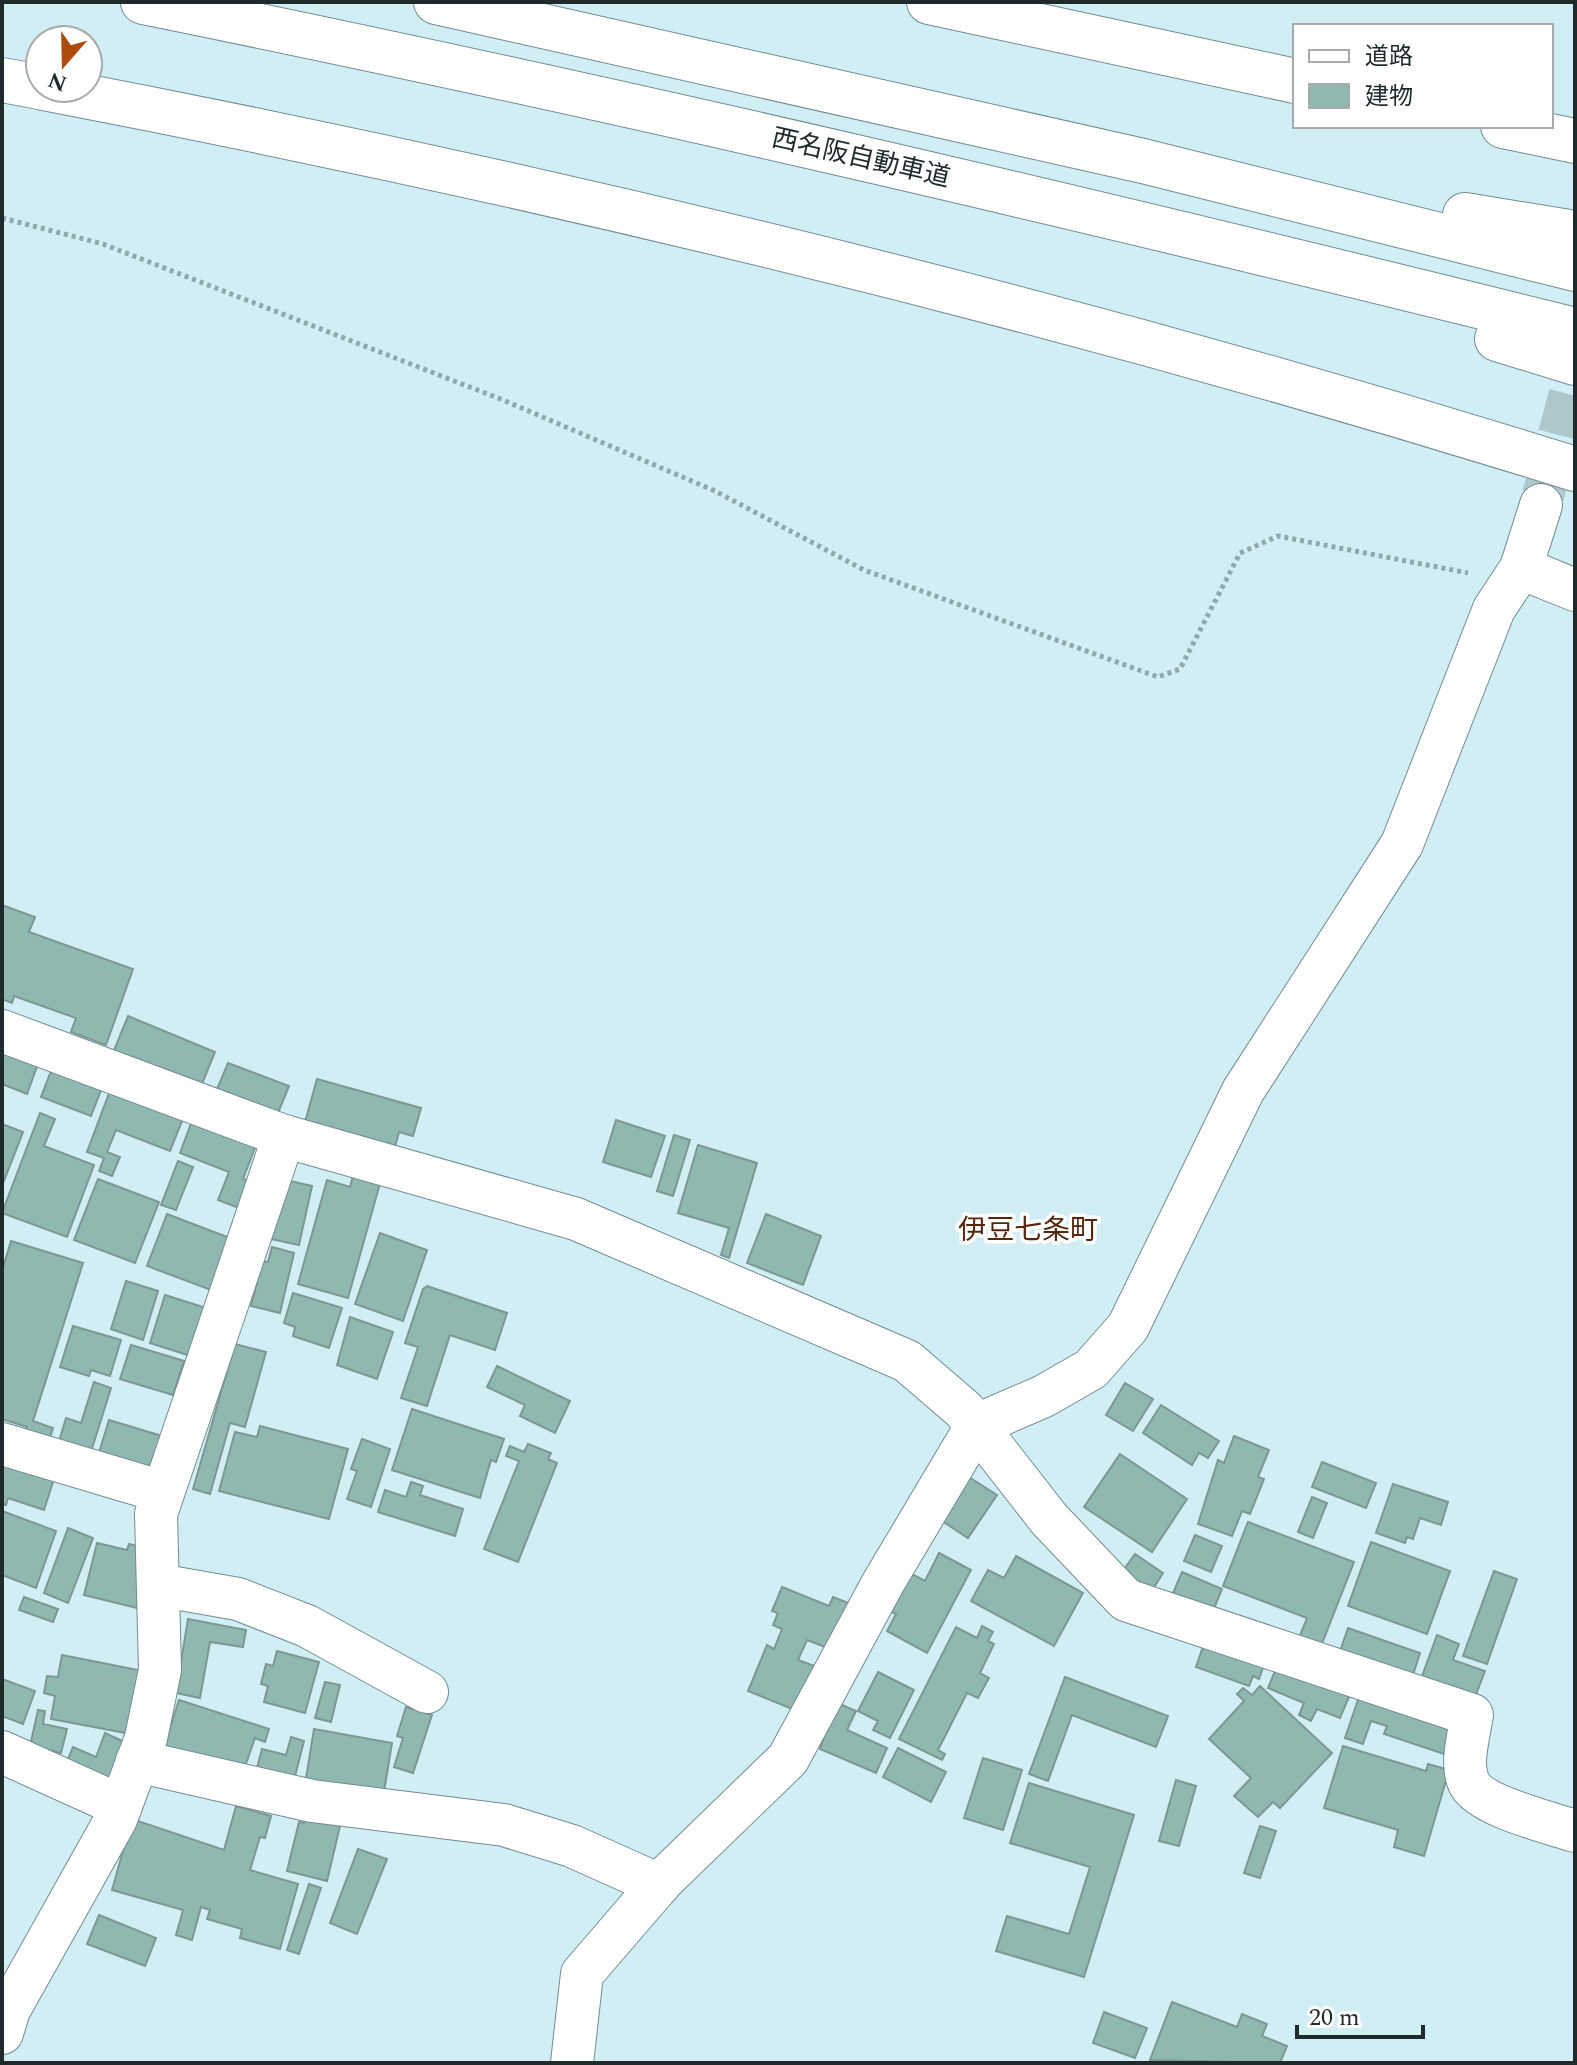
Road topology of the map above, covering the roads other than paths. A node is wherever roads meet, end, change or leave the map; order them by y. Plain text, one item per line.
1 (143, 2) edge
2 (436, 2) edge
3 (929, 2) edge
4 (2, 80) edge
5 (1293, 81) edge
6 (24, 84) edge
7 (104, 101) edge
8 (725, 127) junction
9 (1513, 128) edge
10 (1575, 141) edge
11 (1143, 161) junction
12 (1575, 233) edge
13 (1575, 269) edge
14 (1575, 330) edge
15 (1575, 363) edge
16 (1575, 469) edge
17 (1541, 505) tunnel mouth
18 (1521, 568) junction
19 (1575, 590) edge
20 (2, 1031) edge
21 (284, 1136) junction
22 (977, 1425) junction
23 (2, 1444) edge
24 (163, 1492) junction
25 (158, 1585) junction
26 (427, 1692) dead end
27 (2, 1752) edge
28 (137, 1761) junction
29 (121, 1806) junction
30 (1575, 1831) edge
31 (659, 1885) junction
32 (2, 2033) edge
33 (572, 2063) edge

1 - 8 highway, 西名阪自動車道
2 - 11 highway
3 - 5 highway
4 - 6 highway
7 - 16 highway
8 - 14 highway, 西名阪自動車道
8 - 15 highway
9 - 10 highway
11 - 12 highway
11 - 13 highway
17 - 18 street
18 - 19 street
18 - 22 street
20 - 21 street
21 - 22 street
21 - 24 street
22 - 30 street
22 - 31 street
23 - 24 street
24 - 25 street
25 - 26 street
25 - 28 street
27 - 29 street
28 - 29 street
28 - 31 street
29 - 32 street
31 - 33 street

